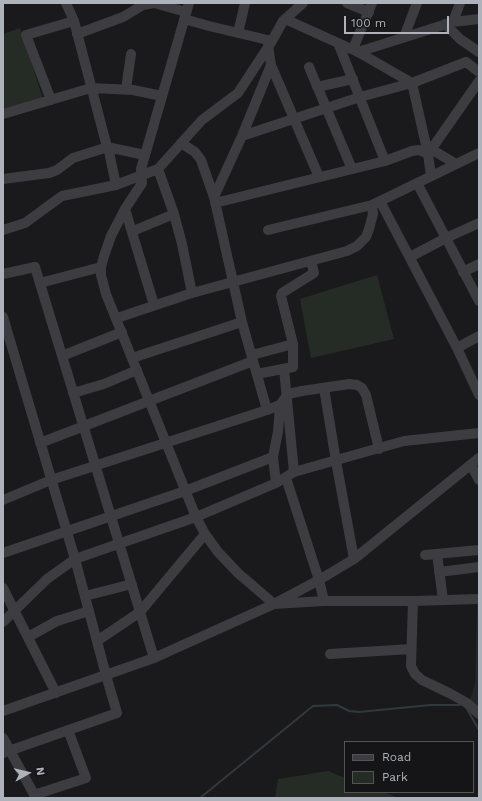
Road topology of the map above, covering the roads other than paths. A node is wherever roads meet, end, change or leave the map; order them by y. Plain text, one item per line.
1 (66, 3) edge
2 (245, 3) edge
3 (303, 3) edge
4 (347, 3) edge
5 (417, 3) edge
6 (460, 3) edge
7 (145, 4) edge
8 (370, 7) edge
9 (186, 11) edge
10 (285, 19) junction
11 (479, 19) edge
12 (74, 20) junction
13 (449, 23) junction
14 (238, 33) junction
15 (77, 34) junction
16 (404, 37) junction
17 (270, 43) junction
18 (338, 43) junction
19 (475, 49) edge
20 (355, 51) junction
21 (131, 54) dead end
22 (466, 62) junction
23 (271, 65) junction
24 (309, 67) dead end
25 (479, 72) edge
26 (353, 79) junction
27 (479, 81) edge
28 (412, 83) junction
29 (317, 87) junction
30 (91, 88) junction
31 (126, 89) junction
32 (162, 96) junction
33 (360, 97) junction
34 (51, 100) junction
35 (326, 108) junction
36 (3, 114) edge
37 (294, 119) junction
38 (242, 136) junction
39 (180, 143) junction
40 (108, 147) junction
41 (430, 152) junction
42 (479, 153) edge
43 (145, 155) junction
44 (385, 161) junction
45 (456, 164) junction
46 (352, 168) junction
47 (158, 169) junction
48 (142, 175) junction
49 (431, 176) junction
50 (319, 177) junction
51 (3, 179) edge
52 (417, 183) junction
53 (116, 185) junction
54 (214, 200) junction
55 (376, 203) junction
56 (125, 209) junction
57 (174, 214) junction
58 (479, 223) edge
59 (3, 230) edge
60 (268, 230) dead end
61 (133, 231) junction
62 (446, 238) junction
63 (410, 257) junction
64 (311, 261) junction
65 (479, 264) edge
66 (101, 267) junction
67 (464, 272) junction
68 (3, 274) edge
69 (233, 282) junction
70 (40, 283) junction
71 (192, 293) junction
72 (479, 302) edge
73 (154, 305) junction
74 (3, 317) edge
75 (117, 318) junction
76 (242, 322) junction
77 (5, 329) edge
78 (122, 332) junction
79 (479, 336) edge
80 (292, 344) junction
81 (457, 348) junction
82 (62, 356) junction
83 (132, 358) junction
84 (252, 358) junction
85 (284, 369) junction
86 (137, 370) junction
87 (257, 374) junction
88 (324, 388) junction
89 (74, 393) junction
90 (288, 394) junction
91 (479, 395) edge
92 (149, 401) junction
93 (280, 404) junction
94 (267, 410) junction
95 (84, 426) junction
96 (479, 433) edge
97 (40, 443) junction
98 (166, 443) junction
99 (379, 448) junction
100 (273, 457) junction
101 (479, 458) edge
102 (336, 461) junction
103 (471, 465) junction
104 (96, 466) junction
105 (290, 475) junction
106 (51, 480) junction
107 (479, 480) edge
108 (276, 483) junction
109 (185, 491) junction
110 (3, 500) edge
111 (111, 516) junction
112 (196, 517) junction
113 (66, 532) junction
114 (204, 534) junction
115 (119, 544) junction
116 (479, 550) edge
117 (3, 554) edge
118 (437, 554) junction
119 (425, 555) dead end
120 (75, 559) junction
121 (354, 559) junction
122 (479, 567) edge
123 (439, 572) junction
124 (319, 580) junction
125 (132, 584) junction
126 (3, 588) edge
127 (85, 596) junction
128 (479, 599) edge
129 (443, 600) junction
130 (324, 601) junction
131 (413, 601) junction
132 (274, 604) junction
133 (15, 610) junction
134 (89, 611) junction
135 (140, 612) junction
136 (3, 622) edge
137 (28, 637) junction
138 (97, 641) junction
139 (411, 649) junction
140 (330, 654) dead end
141 (154, 658) junction
142 (106, 675) junction
143 (56, 693) junction
144 (3, 712) edge
145 (479, 714) edge
146 (68, 730) junction
147 (3, 738) edge
148 (6, 752) edge
149 (35, 796) edge

1 - 12 street
2 - 14 street
3 - 10 street
4 - 8 street
5 - 16 street
6 - 13 street
7 - 9 street
7 - 15 street
8 - 20 street
9 - 14 street
9 - 32 street
10 - 17 street
10 - 18 street
11 - 13 street
12 - 15 street
12 - 34 street
13 - 16 street
13 - 19 street
14 - 17 street
15 - 30 street
16 - 20 street
17 - 23 street
17 - 39 street
18 - 20 street
18 - 26 street
19 - 22 street
20 - 28 street
21 - 31 street
22 - 25 street
22 - 28 street
23 - 37 street
23 - 38 street
24 - 29 street
26 - 29 street
26 - 33 street
27 - 41 street
28 - 33 street
28 - 41 street
29 - 35 street
30 - 31 street
30 - 34 street
30 - 40 street
31 - 32 street
32 - 43 street
33 - 35 street
33 - 44 street
34 - 36 street
35 - 37 street
35 - 46 street
37 - 38 street
37 - 50 street
38 - 54 street
39 - 47 street
39 - 54 street
40 - 43 street
40 - 51 street
40 - 53 street
41 - 44 street
41 - 45 street
41 - 49 street
42 - 45 street
43 - 48 street
44 - 46 street
45 - 49 street
46 - 50 street
47 - 48 street
47 - 57 street
48 - 53 street
48 - 56 street
49 - 52 street
50 - 54 street
52 - 55 street
52 - 62 street
53 - 59 street
54 - 69 street
55 - 60 street
55 - 63 street
55 - 64 street
56 - 61 street
56 - 66 street
57 - 61 street
57 - 71 street
58 - 62 street
61 - 73 street
62 - 63 street
62 - 67 street
63 - 81 street
64 - 69 street
64 - 80 street
65 - 67 street
66 - 70 street
66 - 75 street
67 - 72 street
68 - 70 street
69 - 71 street
69 - 76 street
70 - 82 street
71 - 73 street
73 - 75 street
74 - 77 street
75 - 78 street
76 - 83 street
76 - 84 street
77 - 97 street
78 - 82 street
78 - 83 street
79 - 81 street
80 - 84 street
80 - 85 street
81 - 91 street
82 - 89 street
83 - 86 street
84 - 87 street
84 - 92 street
85 - 87 street
85 - 90 street
86 - 89 street
86 - 92 street
87 - 94 street
88 - 90 street
88 - 99 street
88 - 102 street
89 - 95 street
90 - 93 street
90 - 105 street
92 - 95 street
92 - 98 street
93 - 94 street
93 - 100 street
94 - 98 street
95 - 97 street
95 - 104 street
96 - 99 street
97 - 106 street
98 - 104 street
98 - 109 street
99 - 102 street
100 - 108 street
100 - 109 street
101 - 103 street
102 - 105 street
102 - 121 street
103 - 107 street
103 - 121 street
104 - 106 street
104 - 111 street
105 - 108 street
105 - 124 street
106 - 110 street
106 - 113 street
108 - 112 street
109 - 111 street
109 - 112 street
111 - 113 street
111 - 115 street
112 - 114 street
112 - 115 street
113 - 117 street
113 - 120 street
114 - 132 street
114 - 135 street
115 - 120 street
115 - 125 street
116 - 118 street
118 - 119 street
118 - 123 street
120 - 127 street
120 - 133 street
121 - 124 street
122 - 123 street
123 - 129 street
124 - 130 street
124 - 132 street
125 - 127 street
125 - 135 street
126 - 133 street
127 - 134 street
128 - 129 street
129 - 131 street
130 - 131 street
130 - 132 street
131 - 139 street
132 - 141 street
133 - 136 street
133 - 137 street
134 - 137 street
134 - 138 street
135 - 138 street
135 - 141 street
137 - 143 street
138 - 142 street
139 - 140 street
139 - 145 street
141 - 142 street
142 - 143 street
142 - 146 street
143 - 144 street
146 - 148 street
146 - 149 street
147 - 148 street
148 - 149 street

